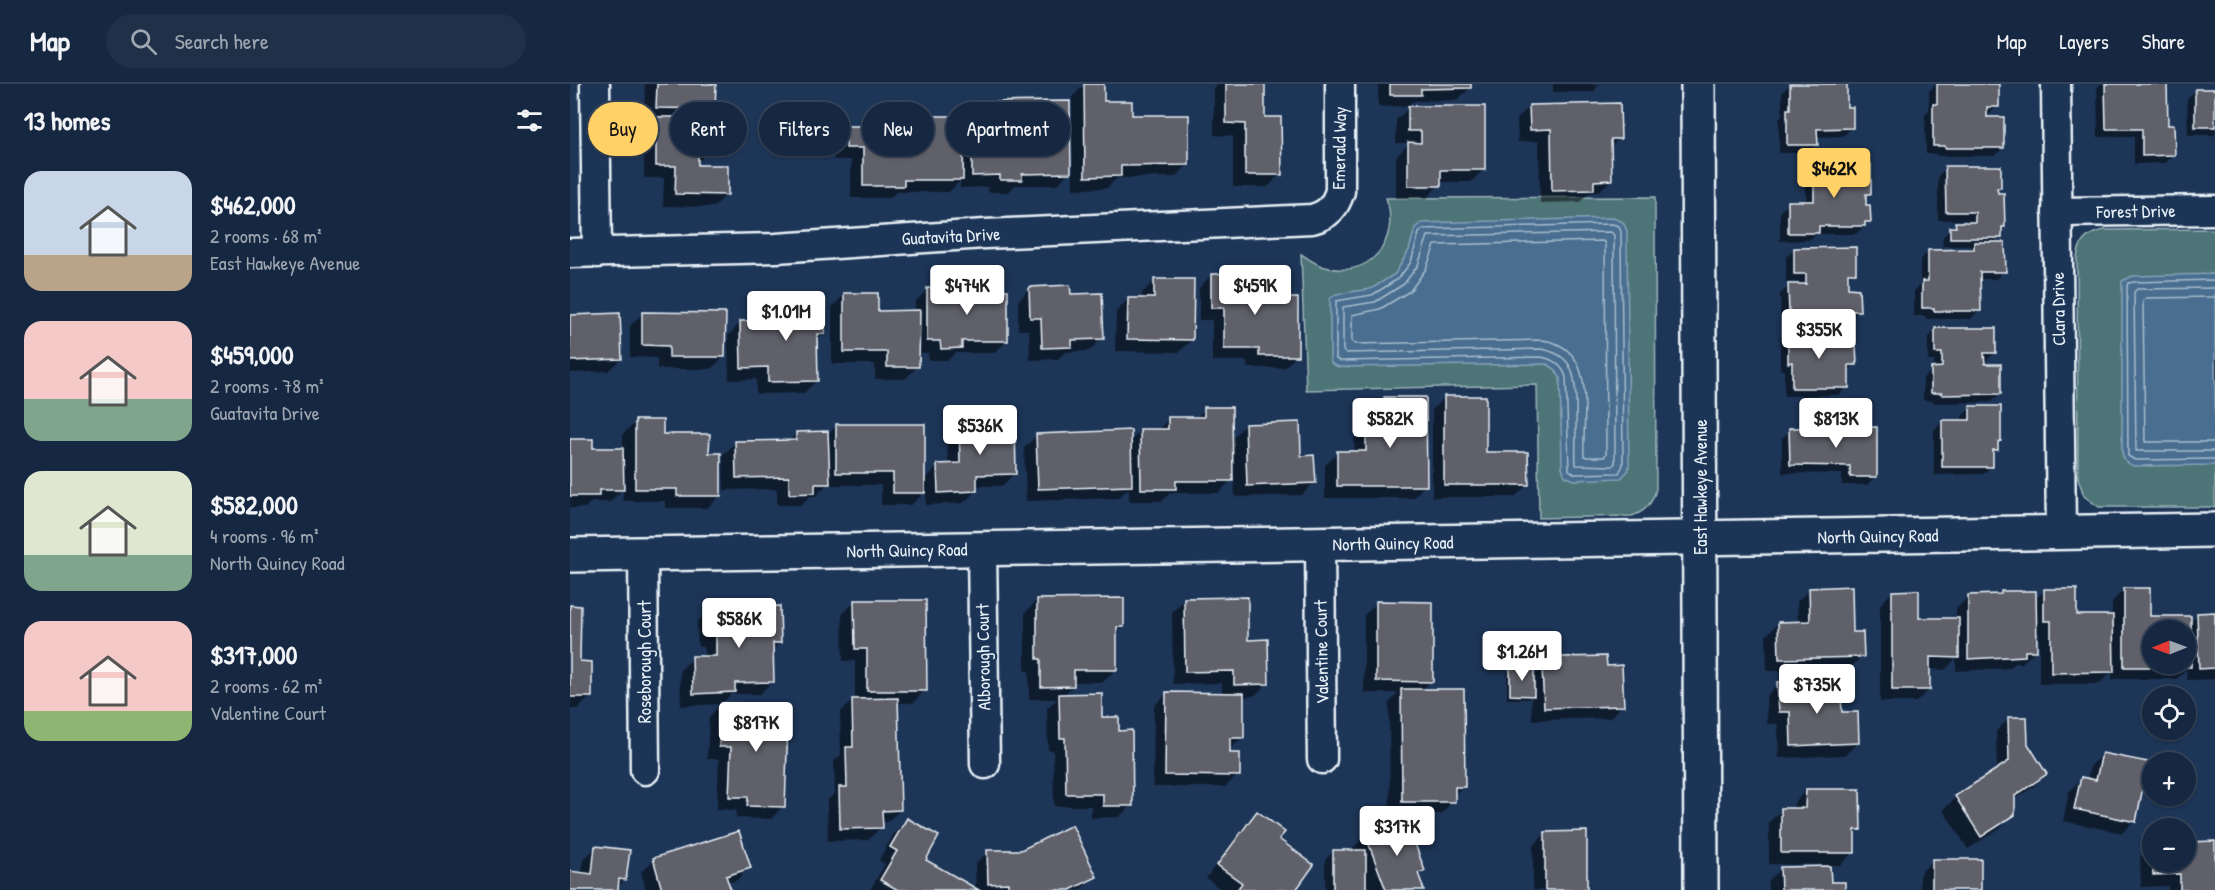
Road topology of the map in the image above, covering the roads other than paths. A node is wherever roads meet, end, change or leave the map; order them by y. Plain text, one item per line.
1 (595, 84) edge
2 (1340, 84) edge
3 (1698, 84) edge
4 (2056, 84) edge
5 (1330, 210) joint
6 (2215, 210) edge
7 (2057, 212) junction
8 (583, 253) edge
9 (2215, 530) edge
10 (2061, 533) junction
11 (1700, 538) junction
12 (1320, 545) junction
13 (981, 549) junction
14 (643, 554) junction
15 (570, 555) edge
16 (1322, 759) dead end
17 (985, 764) dead end
18 (645, 770) dead end
19 (1701, 890) edge

1 - 8 street
2 - 5 street, Emerald Way
3 - 11 street, East Hawkeye Avenue
4 - 7 street, Clara Drive
5 - 8 street, Guatavita Drive
6 - 7 street, Forest Drive
7 - 10 street, Clara Drive
9 - 10 street, North Quincy Road
10 - 11 street, North Quincy Road
11 - 12 street, North Quincy Road
11 - 19 street, East Hawkeye Avenue
12 - 13 street, North Quincy Road
12 - 16 street, Valentine Court
13 - 14 street, North Quincy Road
13 - 17 street, Alborough Court
14 - 15 street, North Quincy Road
14 - 18 street, Roseborough Court

